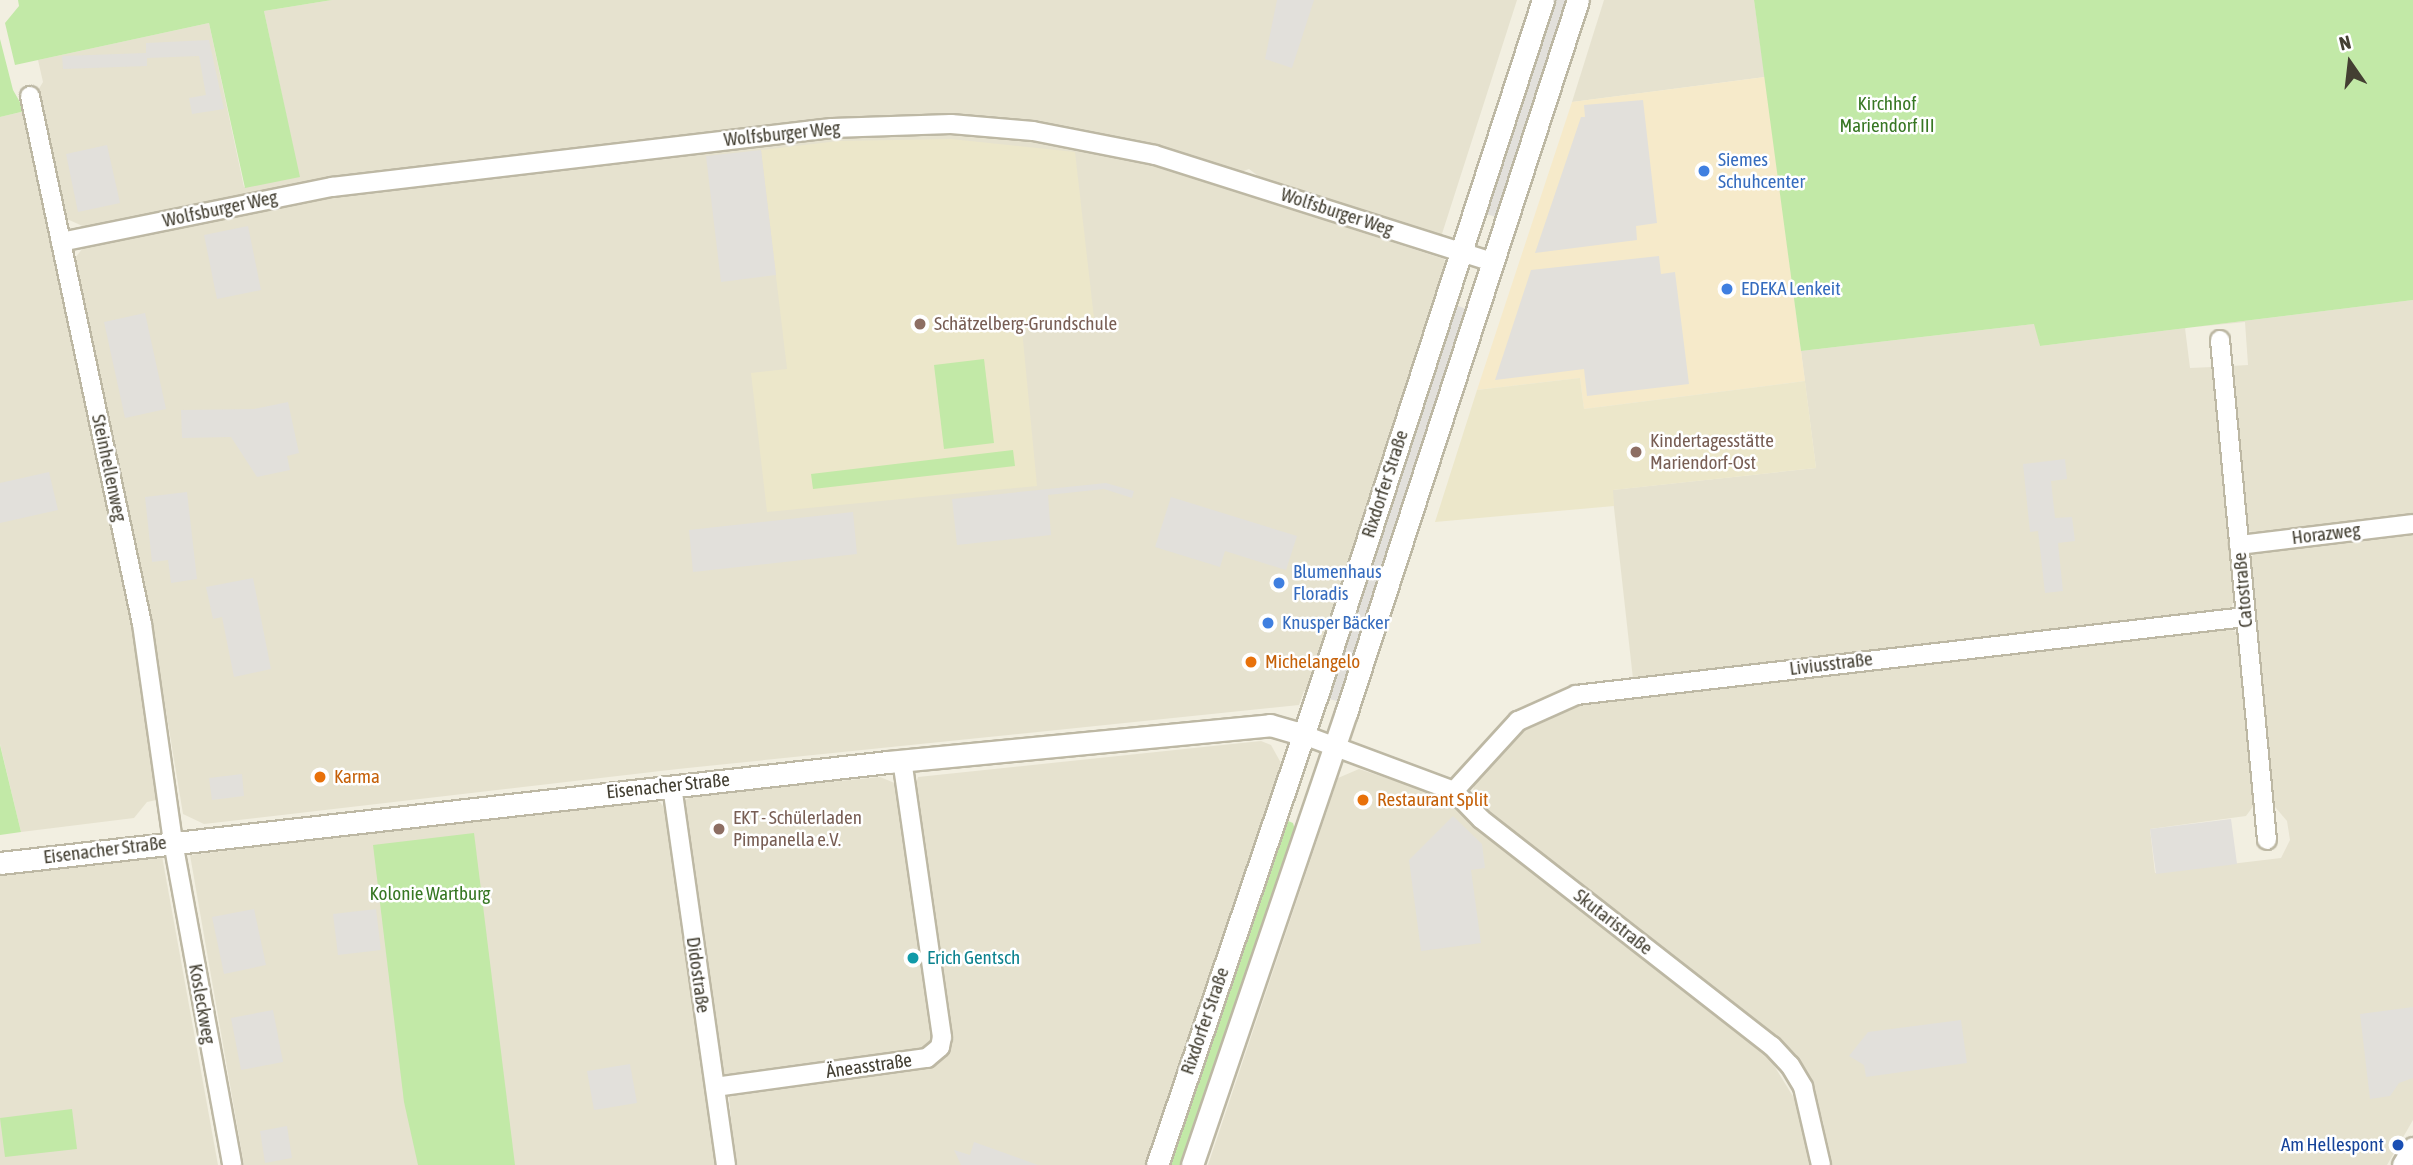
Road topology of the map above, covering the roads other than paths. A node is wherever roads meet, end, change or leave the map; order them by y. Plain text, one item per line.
1 (1543, 0) edge
2 (1577, 0) edge
3 (30, 96) dead end
4 (61, 242) junction
5 (1461, 252) junction
6 (1492, 262) junction
7 (2220, 340) dead end
8 (2413, 524) edge
9 (2239, 545) junction
10 (2245, 617) junction
11 (1301, 734) junction
12 (1335, 745) junction
13 (902, 761) junction
14 (672, 786) junction
15 (1454, 792) junction
16 (1276, 810) junction
17 (1308, 821) junction
18 (2267, 840) dead end
19 (173, 842) junction
20 (0, 863) edge
21 (715, 1087) junction
22 (2413, 1147) edge
23 (232, 1165) edge
24 (726, 1165) edge
25 (1157, 1165) edge
26 (1192, 1165) edge
27 (1821, 1165) edge
28 (2402, 1165) edge

1 - 5 street, Rixdorfer Straße
2 - 6 street, Rixdorfer Straße
3 - 4 street, Steinhellenweg
4 - 5 street, Wolfsburger Weg
4 - 19 street, Steinhellenweg
5 - 6 street, Wolfsburger Weg
5 - 11 street, Rixdorfer Straße
6 - 12 street, Rixdorfer Straße
7 - 9 street, Catostraße
8 - 9 street, Horazweg
9 - 10 street, Catostraße
10 - 15 street, Liviusstraße
10 - 18 street, Catostraße
11 - 12 street, Eisenacher Straße
11 - 13 street, Eisenacher Straße
11 - 16 street, Rixdorfer Straße
12 - 15 street, Skutaristraße
12 - 17 street, Rixdorfer Straße
13 - 14 street, Eisenacher Straße
13 - 21 street, Äneasstraße
14 - 19 street, Eisenacher Straße
14 - 21 street, Didostraße
15 - 27 street, Skutaristraße
16 - 17 street
16 - 25 street, Rixdorfer Straße
17 - 26 street, Rixdorfer Straße
19 - 20 street, Eisenacher Straße
19 - 23 street, Kosleckweg
21 - 24 street, Didostraße
22 - 28 street

